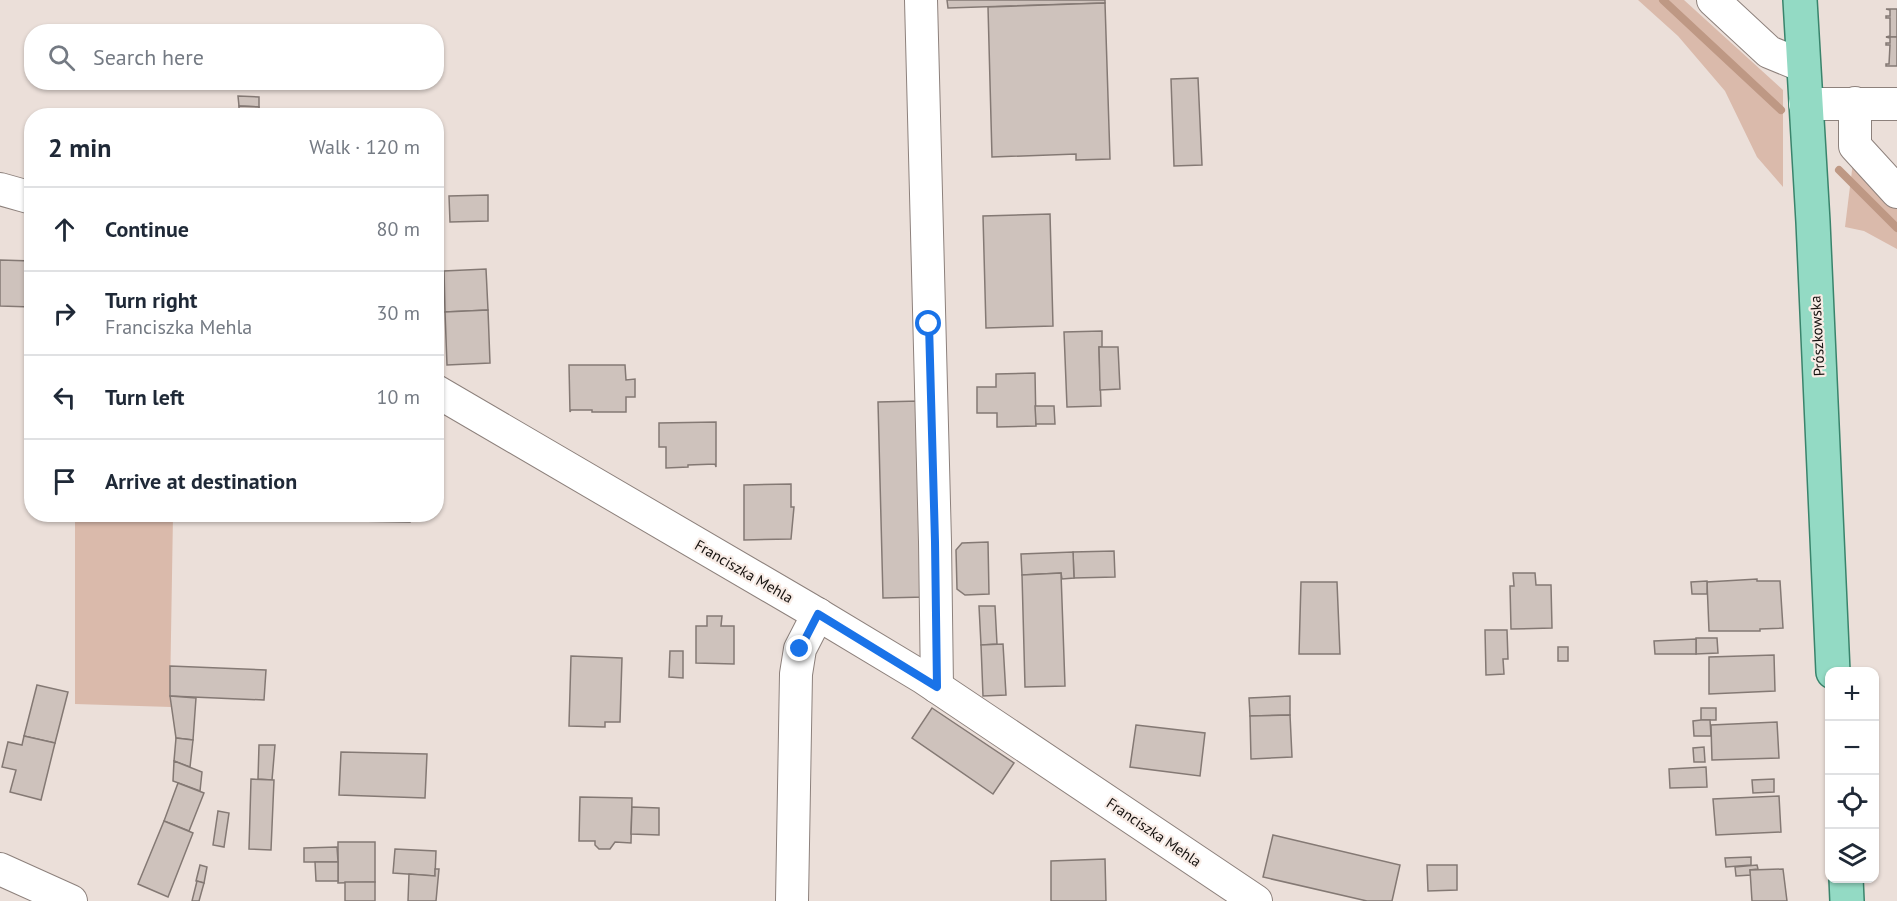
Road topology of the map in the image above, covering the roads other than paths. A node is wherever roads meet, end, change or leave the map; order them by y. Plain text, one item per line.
1 (921, 0) edge
2 (1713, 0) edge
3 (1800, 0) edge
4 (1803, 66) junction
5 (1855, 103) junction
6 (1805, 104) junction
7 (1897, 104) edge
8 (0, 189) edge
9 (1897, 192) edge
10 (24, 196) edge
11 (444, 396) edge
12 (818, 614) junction
13 (1833, 667) edge
14 (937, 687) junction
15 (0, 869) edge
16 (1846, 883) edge
17 (71, 901) edge
18 (792, 901) edge
19 (1256, 901) edge
20 (1847, 901) edge

1 - 14 street
2 - 4 street
3 - 4 main road, Prószkowska
4 - 6 main road, Prószkowska
5 - 6 street
5 - 7 street
5 - 9 street
6 - 13 main road, Prószkowska
8 - 10 street
11 - 12 street, Franciszka Mehla
12 - 14 street, Franciszka Mehla
12 - 18 street
14 - 19 street, Franciszka Mehla
15 - 17 street
16 - 20 main road

